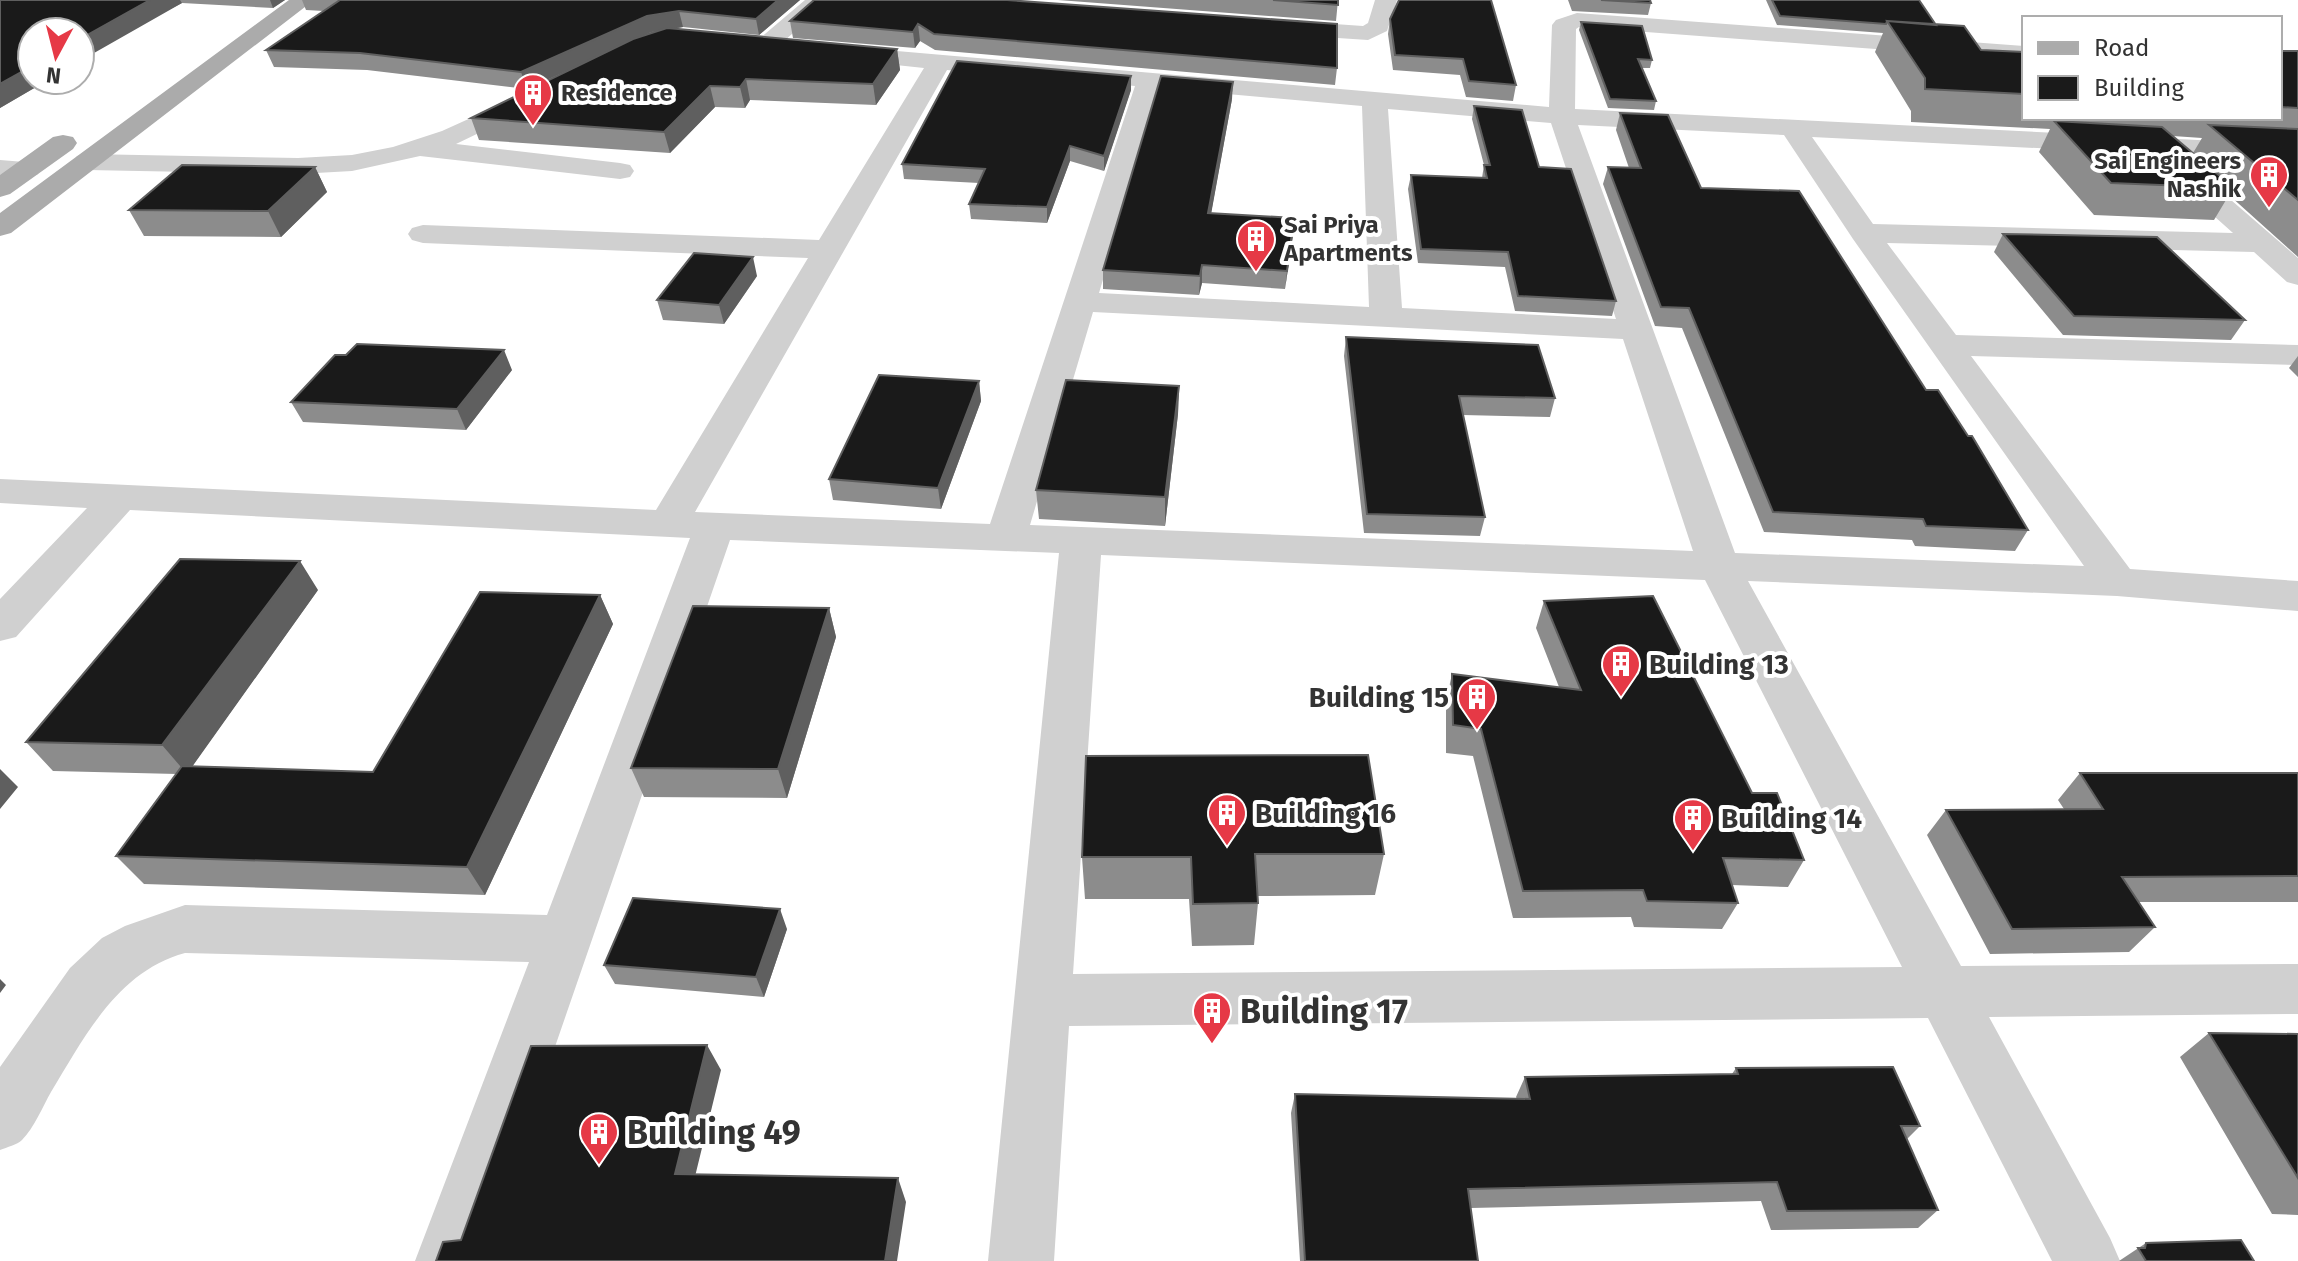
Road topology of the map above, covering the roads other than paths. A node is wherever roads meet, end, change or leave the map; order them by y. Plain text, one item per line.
1 (266, 0) edge
2 (303, 0) edge
3 (819, 0) edge
4 (1386, 0) edge
5 (1252, 25) edge
6 (739, 43) edge
7 (766, 45) junction
8 (2022, 53) edge
9 (1193, 60) edge
10 (178, 62) dead end
11 (939, 63) junction
12 (1149, 82) junction
13 (1182, 85) junction
14 (548, 91) edge
15 (1375, 102) junction
16 (1562, 116) junction
17 (1793, 129) junction
18 (78, 133) dead end
19 (2155, 133) edge
20 (418, 148) junction
21 (2298, 153) edge
22 (87, 162) junction
23 (14, 168) edge
24 (620, 171) dead end
25 (0, 188) edge
26 (0, 227) edge
27 (1864, 233) junction
28 (423, 234) dead end
29 (2262, 243) junction
30 (829, 250) junction
31 (2298, 275) edge
32 (1080, 302) junction
33 (1386, 317) junction
34 (1638, 330) junction
35 (1944, 345) junction
36 (2298, 355) edge
37 (0, 491) edge
38 (122, 495) junction
39 (692, 524) junction
40 (1006, 537) junction
41 (1081, 541) junction
42 (1720, 568) junction
43 (2117, 582) junction
44 (2298, 596) edge
45 (0, 626) edge
46 (564, 939) junction
47 (2298, 989) edge
48 (1944, 991) junction
49 (1043, 1000) junction
50 (0, 1120) edge
51 (448, 1261) edge
52 (1021, 1261) edge
53 (2087, 1261) edge

1 - 10 main road
2 - 22 main road
3 - 7 street
4 - 5 street
6 - 7 street
7 - 11 street
8 - 16 street
9 - 13 street
11 - 12 street
11 - 30 street
12 - 13 street
12 - 32 street
13 - 15 street
14 - 20 street
15 - 16 street
15 - 33 street
16 - 17 street
16 - 34 street
17 - 19 street
17 - 27 street
18 - 23 main road
19 - 21 street
19 - 29 street
20 - 22 street
20 - 24 street
22 - 26 main road
23 - 25 main road
27 - 29 street
27 - 35 street
28 - 30 street
29 - 31 street
30 - 39 street
32 - 33 street
32 - 40 street
33 - 34 street
34 - 42 street
35 - 36 street
35 - 43 street
37 - 38 street
38 - 39 street
38 - 45 street
39 - 40 street
39 - 46 street
40 - 41 street
41 - 42 street
41 - 49 street
42 - 43 street
42 - 48 street
43 - 44 street
46 - 50 street
46 - 51 street
47 - 48 street
48 - 49 street
48 - 53 street
49 - 52 street

